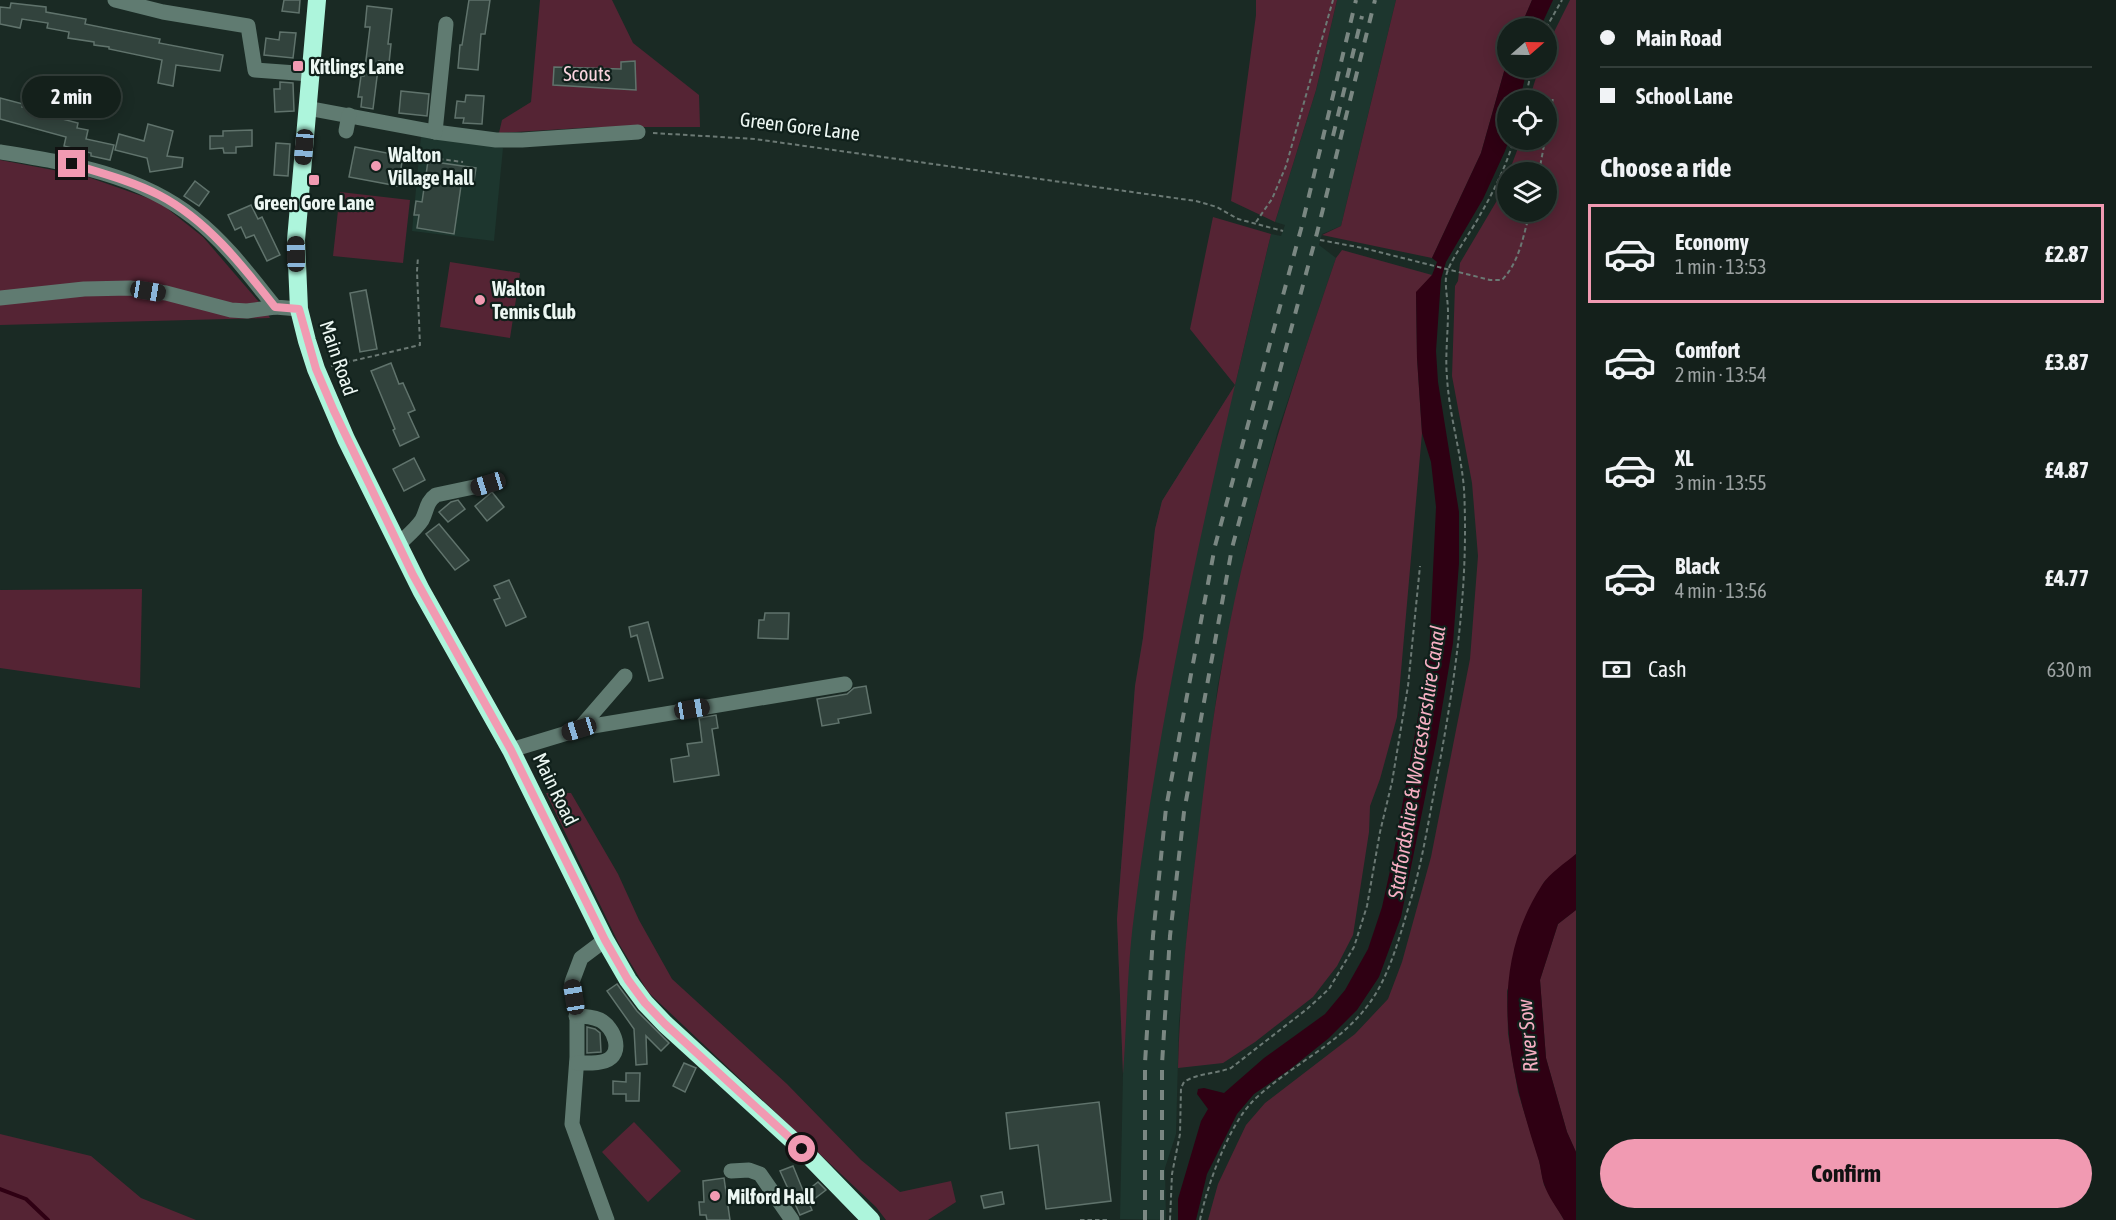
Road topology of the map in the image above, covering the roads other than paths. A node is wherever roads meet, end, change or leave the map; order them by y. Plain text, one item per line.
1 (115, 0) edge
2 (317, 0) edge
3 (446, 24) dead end
4 (310, 74) junction
5 (307, 108) junction
6 (349, 116) junction
7 (346, 132) dead end
8 (435, 132) junction
9 (638, 132) road end
10 (0, 152) edge
11 (0, 298) edge
12 (275, 307) junction
13 (299, 309) junction
14 (488, 484) dead end
15 (398, 545) junction
16 (626, 676) dead end
17 (845, 684) dead end
18 (579, 729) junction
19 (511, 750) junction
20 (605, 940) junction
21 (576, 1016) junction
22 (577, 1063) junction
23 (731, 1171) dead end
24 (864, 1217) edge
25 (607, 1220) edge
26 (792, 1220) edge

1 - 4 street
2 - 4 highway, Main Road
3 - 8 street
4 - 5 highway, Main Road
5 - 6 street
5 - 13 highway, Main Road
6 - 7 street
6 - 8 street
8 - 9 street
10 - 12 street
11 - 12 street
12 - 13 street
13 - 15 highway, Main Road
14 - 15 street
15 - 19 highway, Main Road
16 - 18 street
17 - 18 street
18 - 19 street
19 - 20 highway, Main Road
20 - 21 street
20 - 24 highway, Main Road
21 - 22 street
21 - 22 street
22 - 25 street
23 - 26 street

